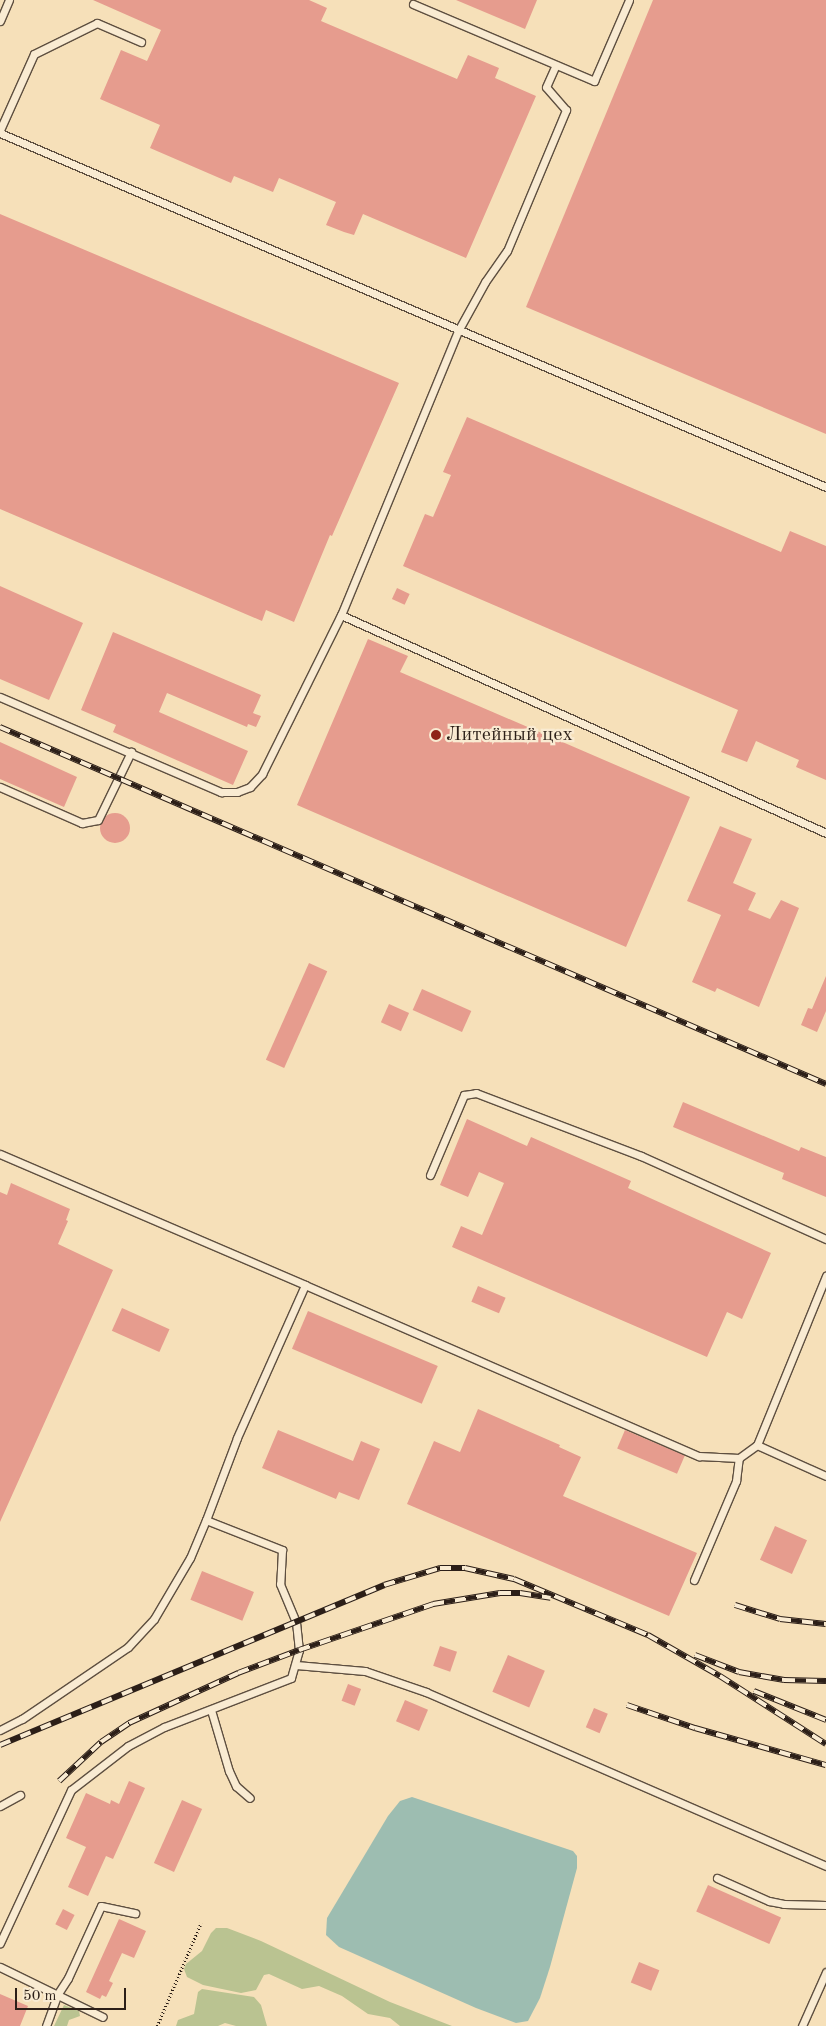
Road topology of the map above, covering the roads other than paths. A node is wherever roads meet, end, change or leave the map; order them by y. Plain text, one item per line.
1 (9, 0) edge
2 (629, 0) edge
3 (413, 4) dead end
4 (0, 21) edge
5 (141, 42) dead end
6 (556, 65) junction
7 (0, 131) edge
8 (458, 331) junction
9 (826, 487) edge
10 (341, 615) junction
11 (0, 697) edge
12 (131, 752) junction
13 (0, 787) edge
14 (826, 833) edge
15 (0, 1154) edge
16 (430, 1175) dead end
17 (826, 1239) edge
18 (826, 1276) edge
19 (305, 1286) junction
20 (757, 1445) junction
21 (739, 1458) junction
22 (826, 1476) edge
23 (206, 1520) junction
24 (694, 1580) dead end
25 (296, 1665) junction
26 (211, 1710) junction
27 (0, 1730) edge
28 (20, 1794) dead end
29 (250, 1798) dead end
30 (0, 1806) edge
31 (826, 1866) edge
32 (717, 1878) dead end
33 (826, 1906) edge
34 (135, 1913) dead end
35 (0, 1943) edge
36 (0, 1967) edge
37 (826, 1972) edge
38 (57, 1995) junction
39 (104, 2017) dead end
40 (46, 2026) edge
41 (802, 2026) edge

1 - 4 lane
2 - 6 lane
3 - 6 lane
5 - 7 lane
6 - 8 lane
7 - 8 lane
8 - 9 lane
8 - 10 lane
10 - 12 lane
10 - 14 lane
11 - 12 lane
12 - 13 lane
15 - 19 lane
16 - 17 lane
18 - 20 lane
19 - 21 lane
19 - 23 lane
20 - 21 lane
20 - 22 lane
21 - 24 lane
23 - 25 lane
23 - 27 lane
25 - 26 lane
25 - 31 lane
26 - 29 lane
26 - 35 lane
28 - 30 lane
32 - 33 lane
34 - 38 lane
36 - 38 lane
37 - 41 lane
38 - 39 lane
38 - 40 lane

